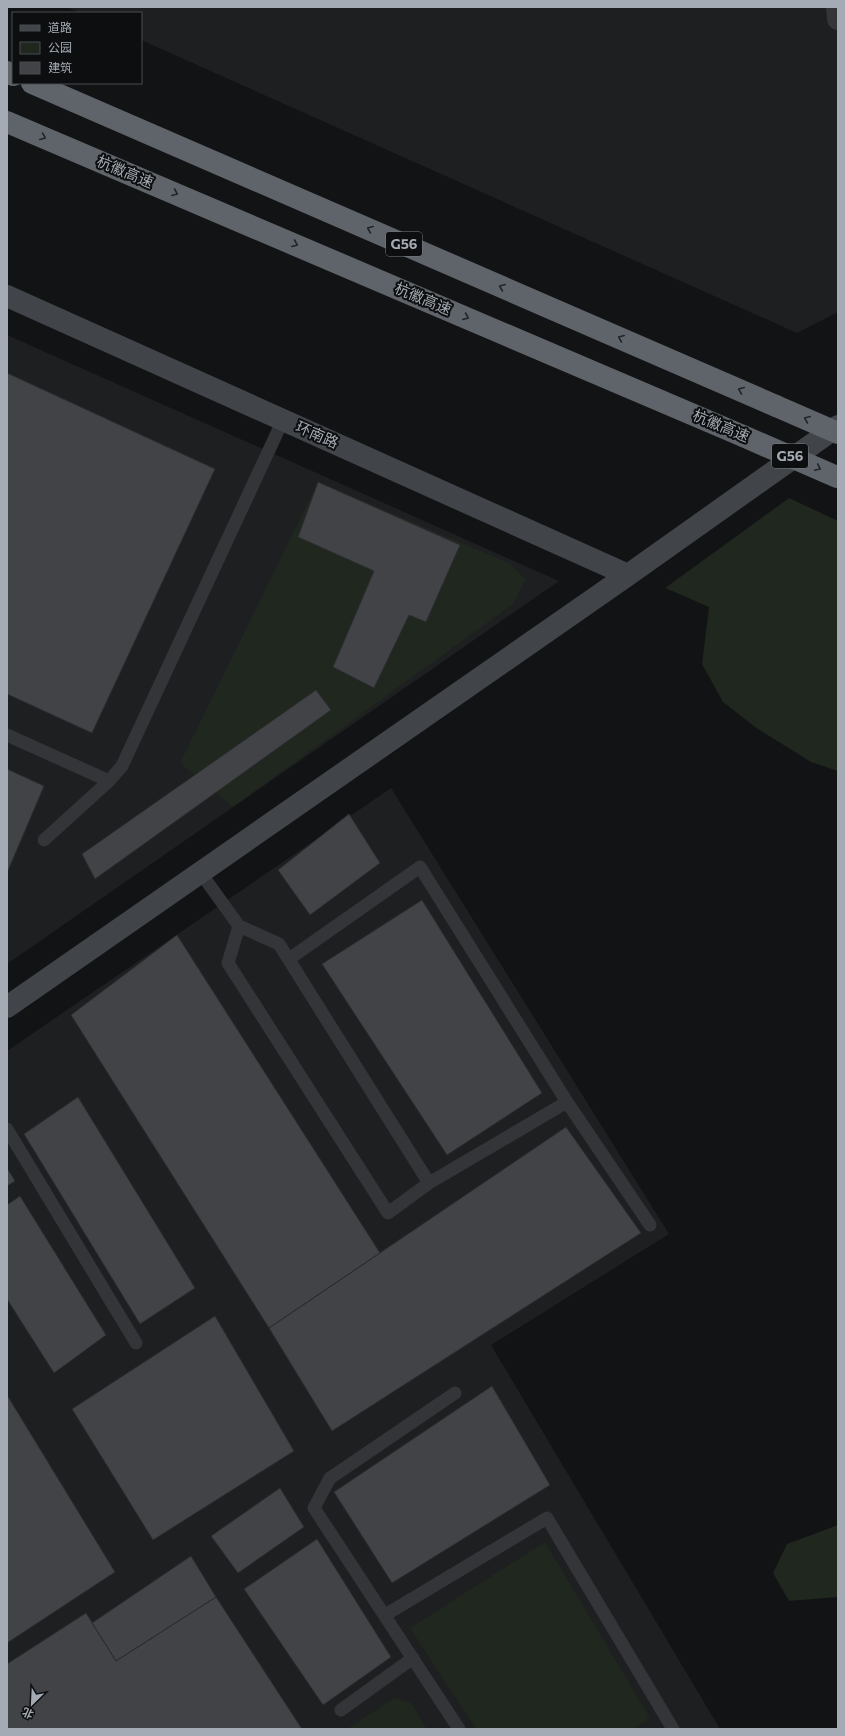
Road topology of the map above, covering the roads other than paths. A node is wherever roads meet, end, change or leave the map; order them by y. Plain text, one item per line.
1 (837, 7) edge
2 (838, 19) edge
3 (34, 84) edge
4 (7, 122) edge
5 (7, 296) edge
6 (283, 420) junction
7 (838, 426) edge
8 (838, 433) edge
9 (837, 477) edge
10 (628, 574) junction
11 (7, 735) edge
12 (108, 781) junction
13 (44, 840) dead end
14 (200, 872) junction
15 (239, 926) junction
16 (289, 959) junction
17 (7, 1007) edge
18 (567, 1102) junction
19 (7, 1130) edge
20 (429, 1183) junction
21 (650, 1225) dead end
22 (136, 1343) dead end
23 (455, 1393) dead end
24 (385, 1615) junction
25 (413, 1658) junction
26 (341, 1710) dead end
27 (459, 1729) edge
28 (673, 1729) edge

1 - 2 street
8 -> 3 highway, G56, bridge
4 -> 9 highway, 杭徽高速 / G56, bridge
5 - 6 street, 环南路
6 - 10 street, 环南路
6 - 12 lane
7 - 10 street
10 - 14 street
11 - 12 lane
12 - 13 lane
14 - 15 lane
14 - 17 street
15 - 16 lane
15 - 20 lane
16 - 18 lane
16 - 20 lane
18 - 20 lane
18 - 21 lane
19 - 22 lane
23 - 24 lane
24 - 25 lane
24 - 28 lane
25 - 26 lane
25 - 27 lane

